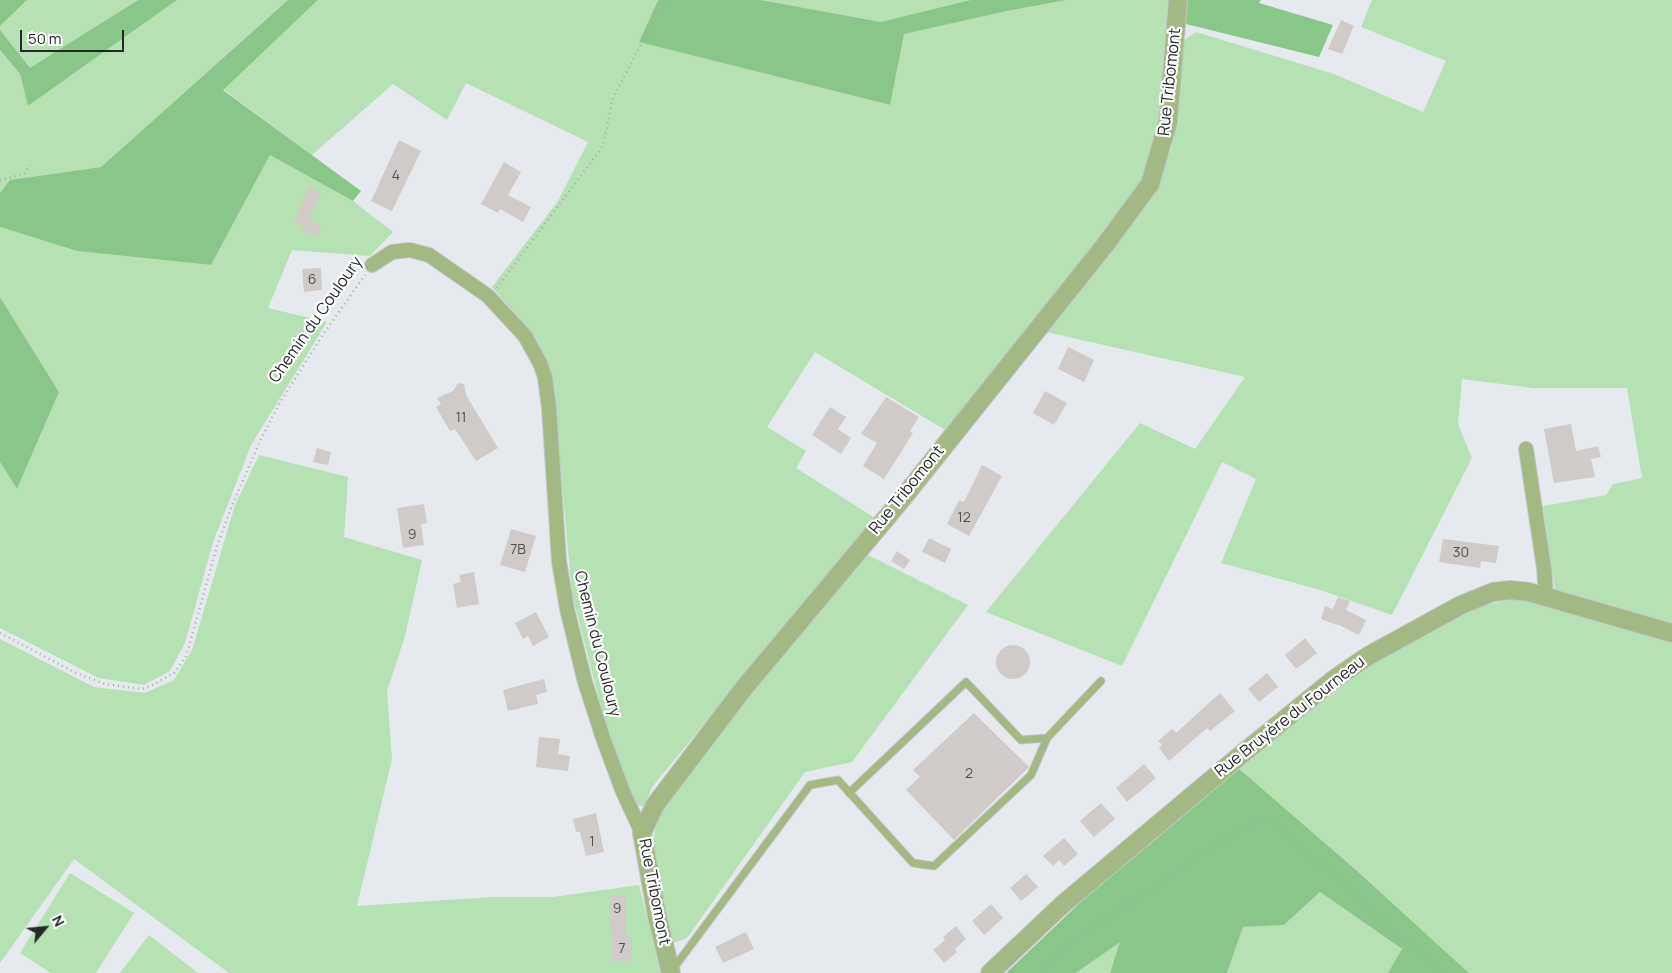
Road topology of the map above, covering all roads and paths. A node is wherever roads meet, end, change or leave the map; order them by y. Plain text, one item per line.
1 (664, 0) edge
2 (1178, 0) edge
3 (30, 165) dead end
4 (0, 180) edge
5 (372, 265) joint
6 (488, 296) junction
7 (1526, 449) dead end
8 (1546, 595) junction
9 (0, 633) edge
10 (1672, 633) edge
11 (1102, 681) dead end
12 (1047, 738) junction
13 (849, 793) junction
14 (642, 833) junction
15 (671, 972) edge
16 (990, 973) edge
17 (1043, 973) edge
18 (1442, 973) edge

1 - 6 path
2 - 14 street, Rue Tribomont
3 - 4 path
5 - 6 street, Chemin du Couloury
5 - 9 path, Chemin du Couloury
6 - 14 street, Chemin du Couloury
7 - 8 street
8 - 10 street, Rue Bruyère du Fourneau
8 - 16 street, Rue Bruyère du Fourneau
11 - 12 lane
12 - 13 lane
12 - 13 lane
13 - 15 lane
14 - 15 street, Rue Tribomont
17 - 18 path

